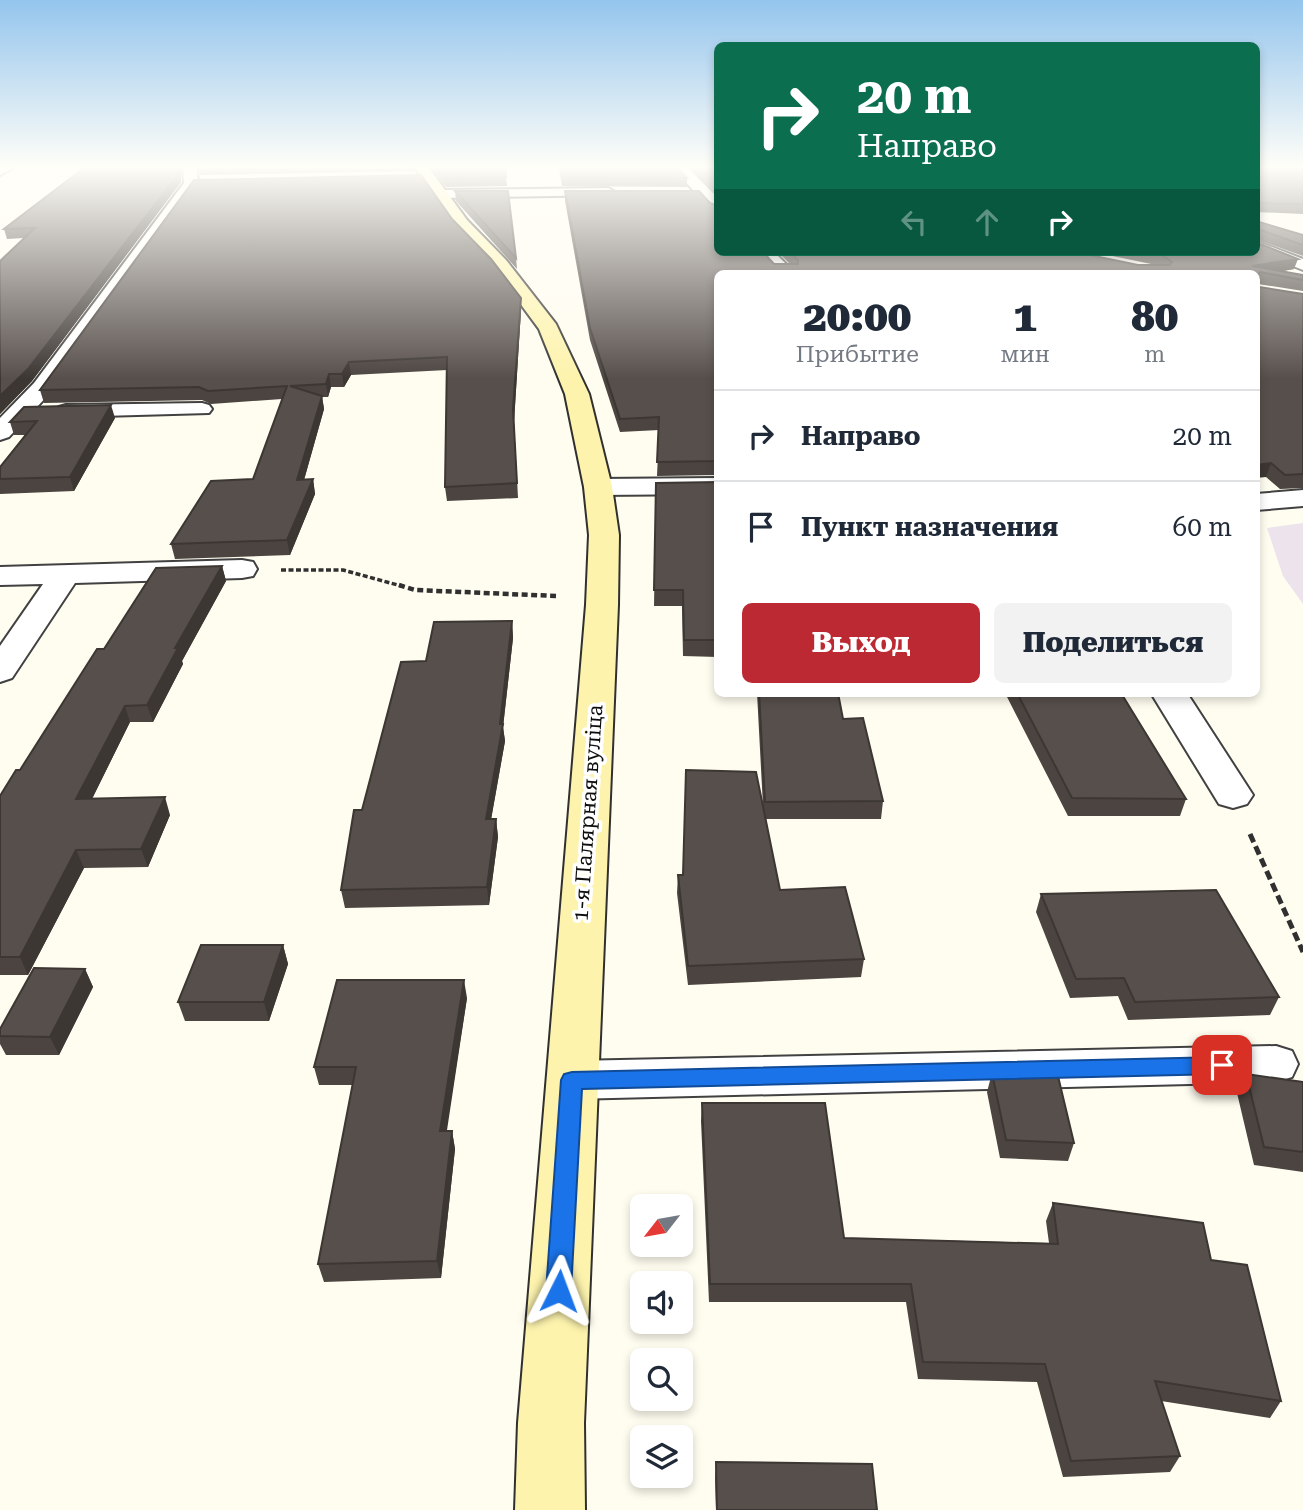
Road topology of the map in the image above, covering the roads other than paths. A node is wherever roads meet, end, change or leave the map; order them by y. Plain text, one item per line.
1 (151, 238) edge
2 (475, 238) edge
3 (1260, 247) edge
4 (768, 256) edge
5 (1303, 265) edge
6 (783, 270) edge
7 (202, 409) dead end
8 (22, 412) junction
9 (0, 432) edge
10 (714, 486) edge
11 (598, 487) junction
12 (242, 569) road end
13 (66, 574) junction
14 (0, 576) edge
15 (0, 671) edge
16 (1172, 697) edge
17 (1233, 794) road end
18 (1276, 1064) dead end
19 (572, 1080) junction
20 (550, 1510) edge

1 - 8 street
2 - 11 street, 1-я Палярная вуліца
3 - 5 lane
4 - 6 street
7 - 8 lane
8 - 9 street
10 - 11 street
11 - 19 street, 1-я Палярная вуліца
12 - 13 street
13 - 14 street
13 - 15 street
16 - 17 street
18 - 19 lane
19 - 20 street, 1-я Палярная вуліца

